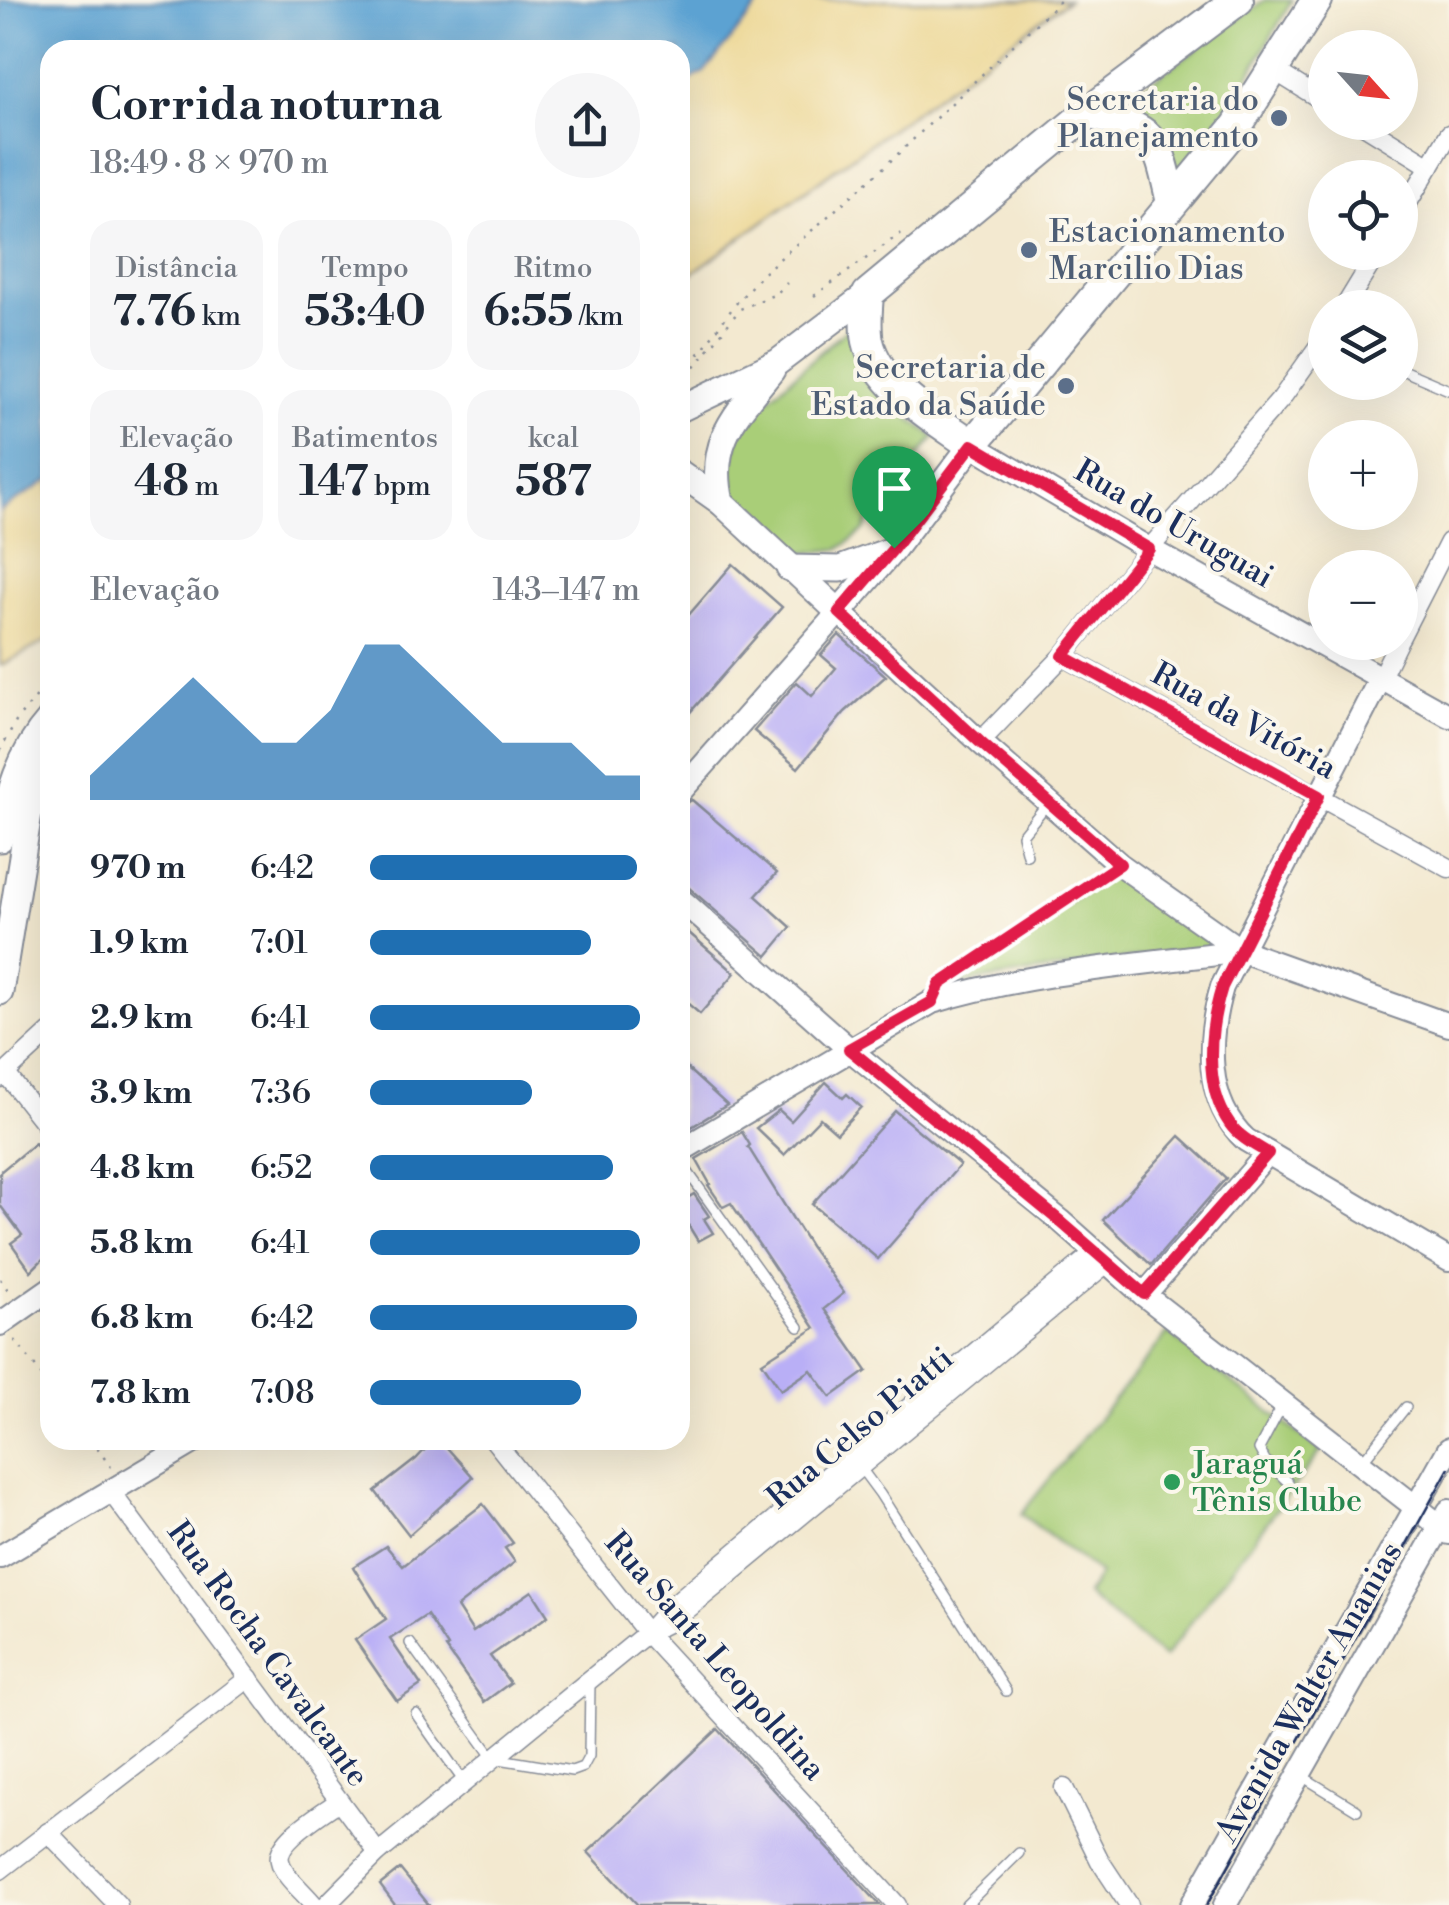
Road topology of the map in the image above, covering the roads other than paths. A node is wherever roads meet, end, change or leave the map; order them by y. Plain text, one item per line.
1 (1238, 0) edge
2 (1316, 0) edge
3 (1272, 70) junction
4 (1308, 92) edge
5 (1087, 113) junction
6 (1449, 134) edge
7 (1388, 140) edge
8 (1430, 166) junction
9 (1418, 186) edge
10 (1172, 203) junction
11 (868, 294) junction
12 (1308, 361) edge
13 (778, 362) junction
14 (1418, 377) edge
15 (1449, 377) edge
16 (1446, 389) edge
17 (690, 404) edge
18 (972, 445) junction
19 (690, 480) edge
20 (721, 502) junction
21 (1449, 542) edge
22 (894, 548) junction
23 (1149, 549) junction
24 (789, 568) junction
25 (1418, 603) edge
26 (839, 612) junction
27 (1063, 656) junction
28 (1389, 660) edge
29 (1380, 679) junction
30 (1449, 716) edge
31 (40, 731) edge
32 (980, 742) junction
33 (40, 778) edge
34 (690, 781) edge
35 (1319, 796) junction
36 (1049, 802) junction
37 (0, 840) edge
38 (1027, 855) dead end
39 (1449, 868) edge
40 (690, 908) edge
41 (1242, 952) junction
42 (0, 992) edge
43 (1449, 1024) edge
44 (40, 1041) edge
45 (849, 1049) junction
46 (3, 1076) edge
47 (40, 1119) edge
48 (690, 1145) edge
49 (1268, 1153) junction
50 (690, 1175) edge
51 (1101, 1257) junction
52 (1449, 1260) edge
53 (1144, 1294) junction
54 (40, 1297) edge
55 (1, 1324) edge
56 (799, 1327) dead end
57 (1288, 1405) junction
58 (1406, 1407) dead end
59 (1449, 1449) edge
60 (180, 1450) edge
61 (502, 1450) edge
62 (1362, 1462) junction
63 (860, 1467) junction
64 (1288, 1482) dead end
65 (117, 1488) junction
66 (1416, 1504) junction
67 (1446, 1523) edge
68 (0, 1557) edge
69 (647, 1633) junction
70 (410, 1643) dead end
71 (249, 1678) junction
72 (590, 1679) junction
73 (1006, 1690) dead end
74 (416, 1714) dead end
75 (493, 1758) junction
76 (1299, 1774) junction
77 (464, 1782) junction
78 (1064, 1788) dead end
79 (339, 1800) junction
80 (1357, 1810) dead end
81 (48, 1832) junction
82 (378, 1852) junction
83 (1019, 1853) dead end
84 (0, 1870) edge
85 (118, 1905) edge
86 (314, 1905) edge
87 (326, 1905) edge
88 (897, 1905) edge
89 (966, 1905) edge
90 (1130, 1905) edge
91 (1192, 1905) edge
92 (1225, 1905) edge

1 - 5 highway
2 - 3 highway
3 - 4 street
3 - 10 highway
5 - 10 highway
5 - 11 highway
6 - 8 street
7 - 8 street
8 - 9 street
10 - 18 highway
11 - 13 main road
11 - 18 highway
12 - 23 street
13 - 17 main road
13 - 20 main road
14 - 16 lane
15 - 16 lane
18 - 22 main road
18 - 23 street, Rua do Uruguai
19 - 20 main road
20 - 24 main road
21 - 25 street
22 - 24 main road
22 - 26 main road
23 - 27 street
23 - 29 street, Rua do Uruguai
24 - 26 main road
26 - 32 street
26 - 34 street
27 - 32 street
27 - 35 street, Rua da Vitória
28 - 29 street
29 - 30 street, Rua do Uruguai
29 - 35 street
31 - 37 main road
32 - 36 street
33 - 42 main road
35 - 39 street, Rua da Vitória
35 - 41 street
36 - 38 lane
36 - 41 street
40 - 45 street
41 - 43 street
41 - 45 street
41 - 49 street
44 - 46 street
45 - 48 street
45 - 51 street
46 - 47 street
49 - 52 street
49 - 53 street
50 - 56 lane
51 - 53 street
51 - 63 street, Rua Celso Piatti
51 - 69 street, Rua Celso Piatti
53 - 57 street
54 - 55 street
57 - 62 street
57 - 64 lane
58 - 62 lane
59 - 66 street, Avenida Walter Ananias
60 - 65 street
61 - 69 street, Rua Santa Leopoldina
62 - 66 street
63 - 69 street, Rua Celso Piatti
63 - 73 lane
65 - 68 street
65 - 71 street, Rua Rocha Cavalcante
66 - 67 street
66 - 91 street, Avenida Walter Ananias
67 - 76 street, Avenida Walter Ananias
69 - 72 street, Rua Celso Piatti
69 - 88 street, Rua Santa Leopoldina
70 - 75 lane
71 - 79 street, Rua Rocha Cavalcante
71 - 81 street
72 - 75 street, Rua Celso Piatti
72 - 75 lane
74 - 77 lane
75 - 77 street, Rua Celso Piatti
76 - 80 lane
76 - 92 street, Avenida Walter Ananias
77 - 82 street, Rua Celso Piatti
78 - 90 street
79 - 82 street, Rua Rocha Cavalcante
79 - 86 street
81 - 84 street
81 - 85 street
82 - 87 street, Rua Celso Piatti
83 - 89 lane

